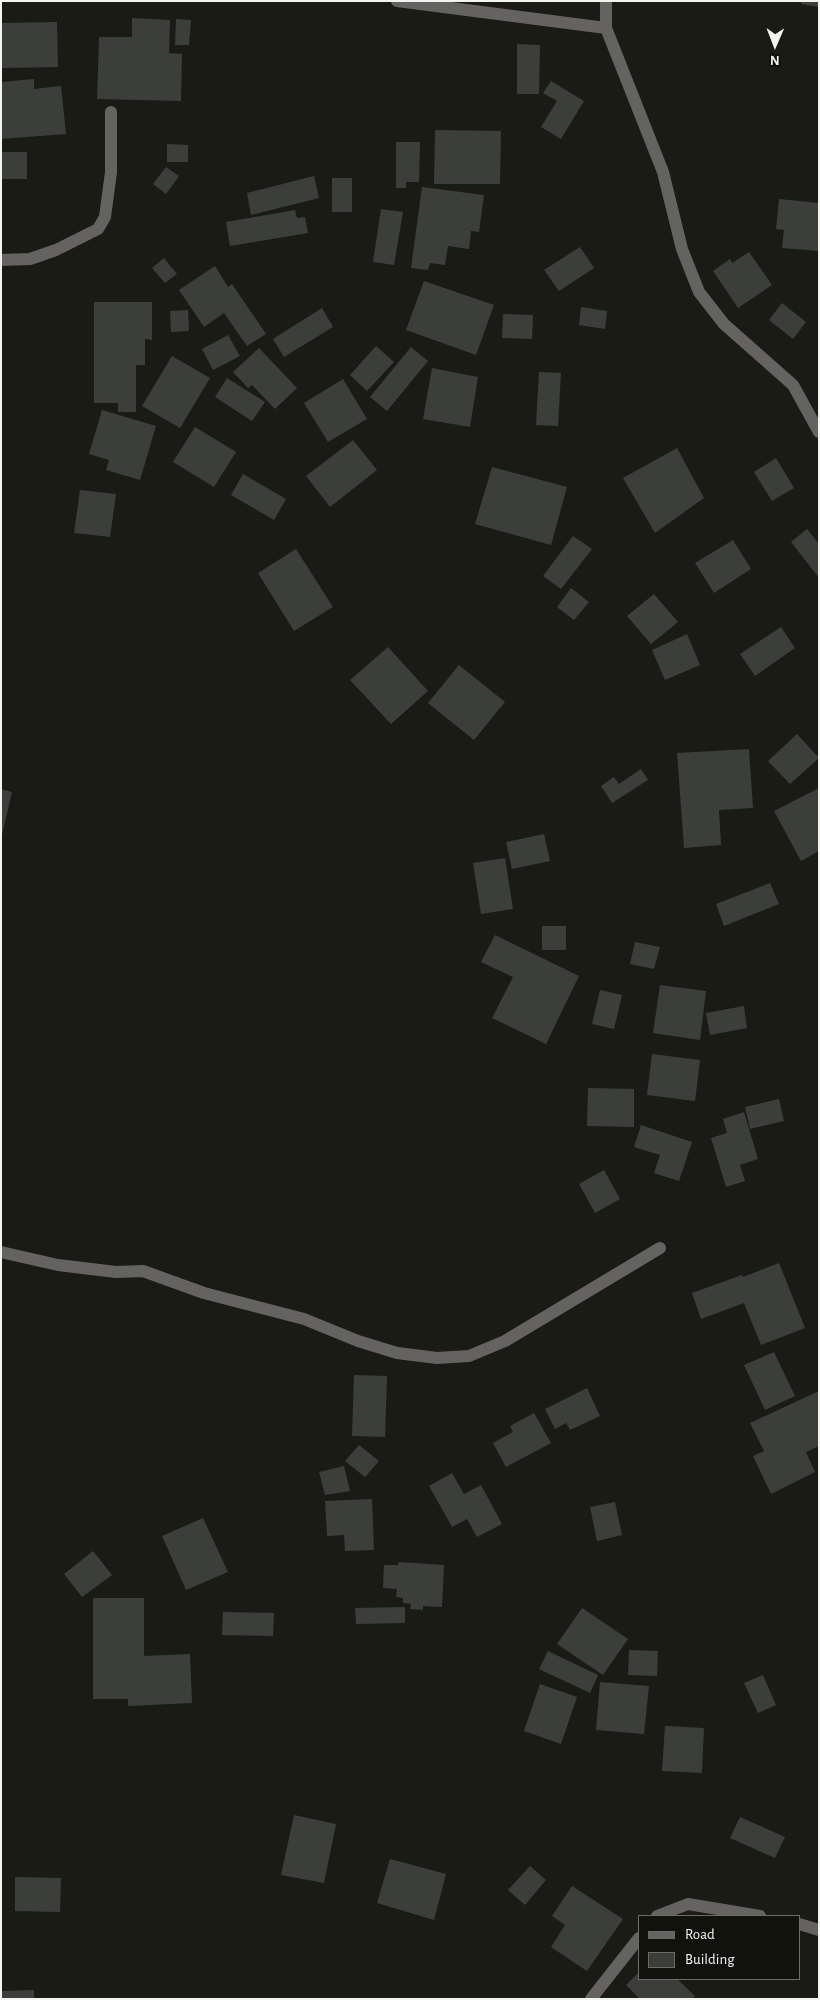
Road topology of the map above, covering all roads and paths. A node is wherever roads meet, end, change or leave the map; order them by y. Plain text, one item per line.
1 (397, 1) edge
2 (606, 1) edge
3 (606, 28) junction
4 (111, 112) dead end
5 (1, 260) edge
6 (819, 432) edge
7 (660, 1248) dead end
8 (1, 1252) edge
9 (658, 1915) edge
10 (754, 1915) edge
11 (800, 1924) edge
12 (819, 1930) edge
13 (638, 1939) edge
14 (591, 1999) edge

1 - 3 street
2 - 3 street
3 - 6 street
4 - 5 street
7 - 8 street
9 - 10 street
11 - 12 street
13 - 14 street

